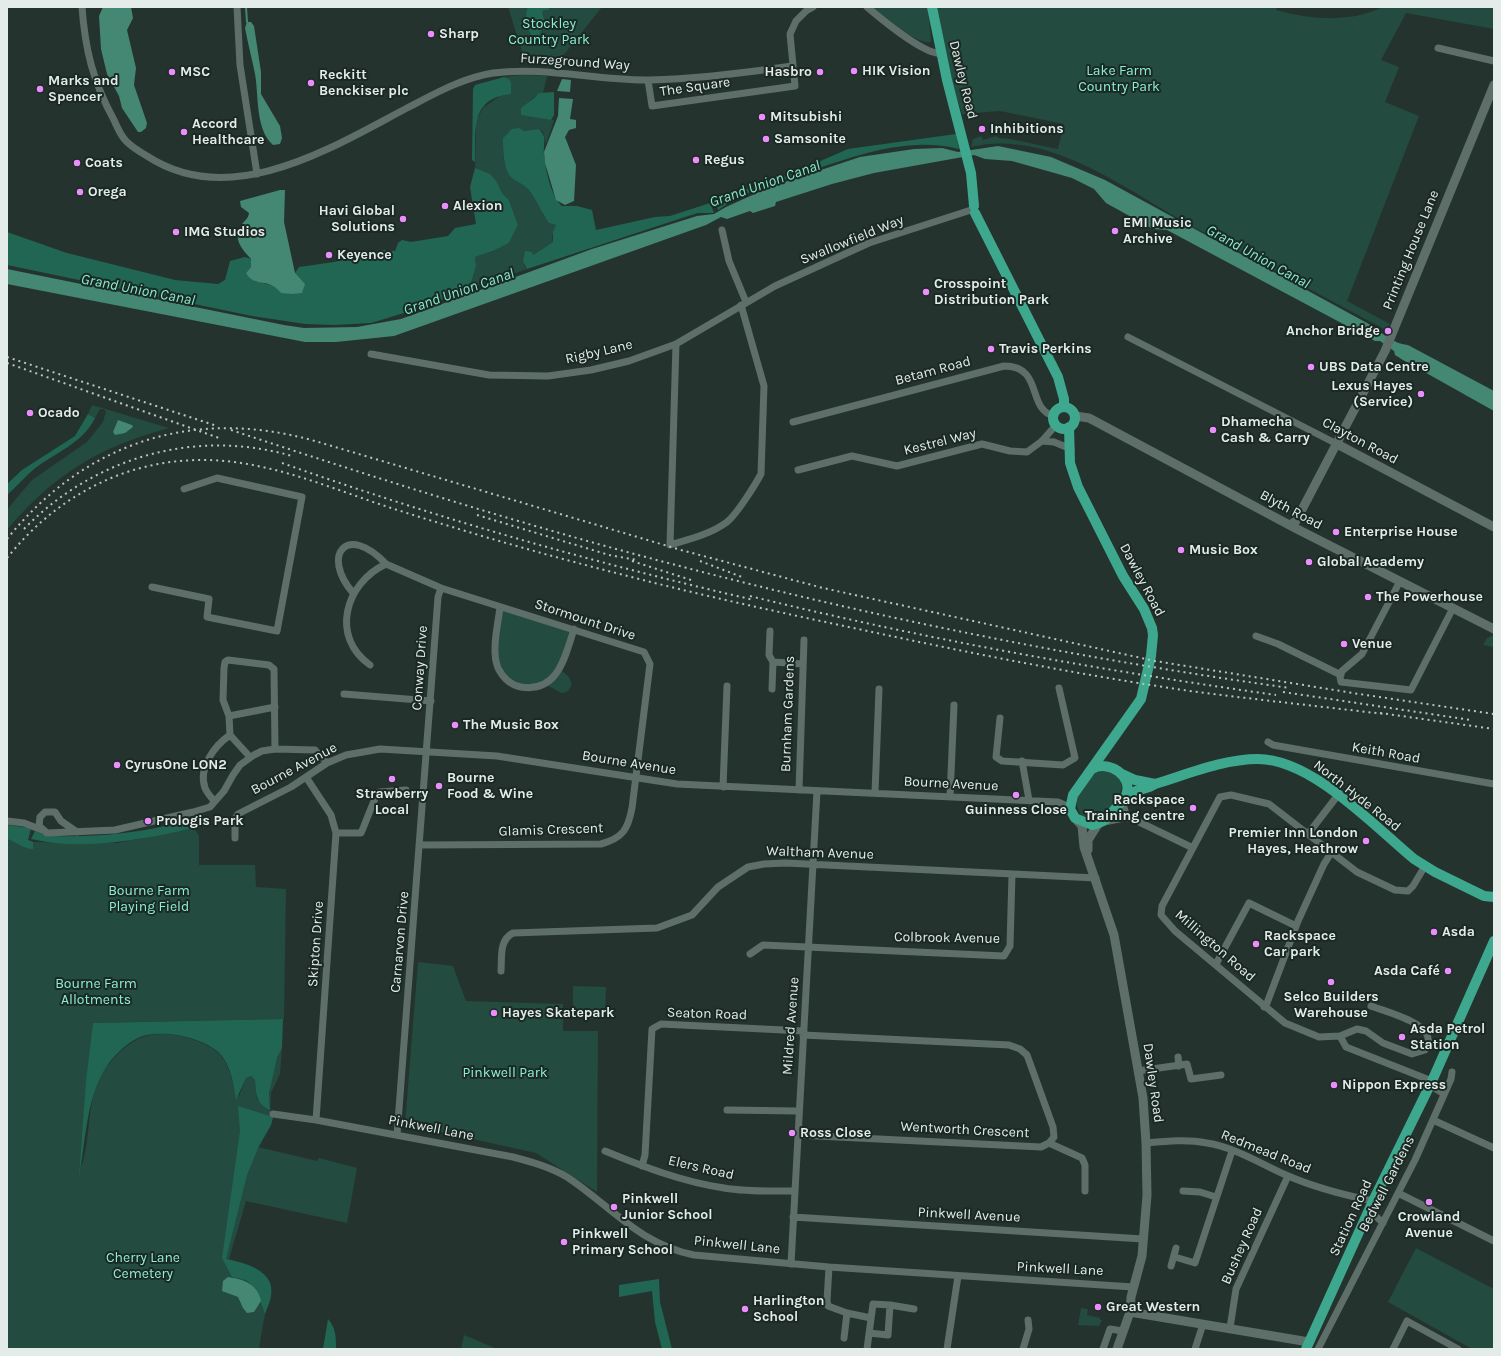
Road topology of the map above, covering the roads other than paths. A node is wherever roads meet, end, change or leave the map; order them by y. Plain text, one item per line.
1 (82, 7) edge
2 (238, 7) edge
3 (867, 7) edge
4 (932, 7) edge
5 (812, 8) edge
6 (1438, 48) dead end
7 (942, 53) junction
8 (1494, 61) edge
9 (792, 66) junction
10 (648, 80) junction
11 (1494, 85) edge
12 (257, 174) junction
13 (973, 210) junction
14 (722, 230) dead end
15 (744, 303) junction
16 (1128, 337) dead end
17 (676, 344) junction
18 (371, 354) dead end
19 (1064, 407) junction
20 (1075, 416) junction
21 (1055, 420) junction
22 (793, 422) dead end
23 (1069, 427) junction
24 (1042, 441) junction
25 (1337, 444) junction
26 (1070, 449) junction
27 (798, 470) dead end
28 (184, 489) dead end
29 (1290, 525) junction
30 (1494, 527) edge
31 (386, 564) junction
32 (1400, 581) junction
33 (152, 587) dead end
34 (441, 588) junction
35 (352, 593) junction
36 (500, 607) junction
37 (1453, 608) junction
38 (574, 629) junction
39 (1494, 629) edge
40 (770, 631) dead end
41 (1256, 636) dead end
42 (804, 640) dead end
43 (773, 662) junction
44 (803, 664) junction
45 (370, 665) dead end
46 (1340, 675) junction
47 (727, 686) dead end
48 (1059, 688) dead end
49 (772, 689) dead end
50 (879, 689) dead end
51 (344, 694) dead end
52 (431, 701) junction
53 (954, 705) dead end
54 (275, 707) junction
55 (229, 716) junction
56 (1000, 718) dead end
57 (230, 735) junction
58 (1109, 744) junction
59 (1271, 746) dead end
60 (275, 749) junction
61 (427, 750) junction
62 (252, 756) junction
63 (1022, 761) junction
64 (327, 763) junction
65 (1092, 769) junction
66 (1119, 772) junction
67 (306, 778) junction
68 (636, 779) junction
69 (1155, 784) junction
70 (1494, 784) edge
71 (723, 786) junction
72 (406, 790) dead end
73 (799, 790) junction
74 (817, 791) junction
75 (875, 793) junction
76 (1073, 795) junction
77 (1338, 795) junction
78 (950, 797) junction
79 (1124, 798) junction
80 (1029, 800) junction
81 (214, 801) junction
82 (1058, 802) junction
83 (1073, 814) junction
84 (1133, 819) junction
85 (7, 821) edge
86 (39, 821) junction
87 (61, 821) junction
88 (24, 823) junction
89 (1099, 823) junction
90 (42, 830) junction
91 (77, 832) junction
92 (336, 832) junction
93 (54, 833) junction
94 (1308, 834) junction
95 (235, 838) dead end
96 (420, 845) junction
97 (1193, 848) junction
98 (1331, 853) junction
99 (1091, 863) junction
100 (813, 864) junction
101 (1425, 866) junction
102 (1012, 874) junction
103 (1096, 878) junction
104 (1491, 898) edge
105 (1296, 926) junction
106 (1494, 941) edge
107 (809, 946) junction
108 (750, 954) dead end
109 (1216, 964) junction
110 (501, 971) dead end
111 (1371, 1006) dead end
112 (1264, 1007) junction
113 (803, 1033) junction
114 (1340, 1036) junction
115 (1178, 1057) dead end
116 (1179, 1066) junction
117 (1138, 1070) junction
118 (1452, 1072) dead end
119 (1221, 1075) dead end
120 (1431, 1083) junction
121 (1444, 1094) junction
122 (727, 1110) dead end
123 (798, 1111) junction
124 (273, 1114) dead end
125 (316, 1120) junction
126 (1433, 1120) junction
127 (397, 1135) junction
128 (797, 1135) junction
129 (1049, 1143) junction
130 (1146, 1143) junction
131 (1494, 1148) edge
132 (605, 1151) dead end
133 (1232, 1151) junction
134 (642, 1166) junction
135 (1288, 1176) junction
136 (794, 1191) junction
137 (1085, 1191) dead end
138 (1183, 1191) dead end
139 (1398, 1193) junction
140 (1216, 1197) junction
141 (1371, 1206) junction
142 (793, 1217) junction
143 (1383, 1223) junction
144 (1143, 1238) junction
145 (1494, 1241) edge
146 (1176, 1248) dead end
147 (1175, 1257) junction
148 (791, 1264) junction
149 (1171, 1266) dead end
150 (828, 1267) junction
151 (958, 1276) junction
152 (1133, 1287) junction
153 (890, 1305) junction
154 (914, 1309) dead end
155 (1130, 1312) junction
156 (847, 1313) junction
157 (871, 1318) junction
158 (1028, 1320) dead end
159 (1203, 1324) junction
160 (1230, 1328) junction
161 (1123, 1331) junction
162 (868, 1333) junction
163 (844, 1338) dead end
164 (1307, 1345) edge
165 (1397, 1348) edge
166 (867, 1349) edge
167 (947, 1349) edge
168 (1023, 1349) edge
169 (1103, 1349) edge
170 (1117, 1349) edge
171 (1195, 1349) edge
172 (1318, 1349) edge
173 (1458, 1349) edge

1 - 12 street, Furzeground Way
2 - 12 street
3 - 7 street
4 - 7 main road, Dawley Road
5 - 9 street, The Square
6 - 8 street
7 - 13 main road, Dawley Road
9 - 10 street, The Square
9 - 10 street, The Square
10 - 12 street, Furzeground Way
11 - 25 street, Printing House Lane
13 - 15 street, Swallowfield Way
13 - 19 main road, Dawley Road
14 - 15 street
15 - 17 street, Rigby Lane
15 - 17 street
16 - 25 street, Clayton Road
17 - 18 street, Rigby Lane
19 - 20 main road
19 - 21 main road
20 - 23 main road
20 - 29 street, Blyth Road
21 - 22 street, Betam Road
21 - 23 main road
21 - 24 street, Kestrel Way
23 - 26 main road, Dawley Road
24 - 26 street
24 - 27 street, Kestrel Way
25 - 29 street, Printing House Lane
25 - 30 street, Clayton Road
26 - 58 main road, Dawley Road
28 - 33 street
29 - 32 street, Blyth Road
31 - 34 street, Stormount Drive
31 - 35 street
31 - 35 street, Stormount Drive
32 - 37 street, Blyth Road
32 - 46 street
34 - 36 street, Stormount Drive
34 - 52 street, Conway Drive
35 - 45 street
36 - 38 street, Stormount Drive
36 - 38 street
37 - 39 street, Blyth Road
37 - 46 street
38 - 68 street, Stormount Drive
40 - 43 street
41 - 46 street
42 - 44 street, Burnham Gardens
43 - 44 street
43 - 49 street
44 - 73 street, Burnham Gardens
47 - 71 street
48 - 63 street
50 - 75 street
51 - 52 street
52 - 61 street, Conway Drive
53 - 78 street
54 - 55 street
54 - 55 street
54 - 60 street
55 - 57 street
56 - 63 street
57 - 62 street
57 - 81 street
58 - 65 main road, Dawley Road
58 - 66 main road
59 - 70 street, Keith Road
60 - 62 street
60 - 64 street
61 - 64 street, Bourne Avenue
61 - 68 street, Bourne Avenue
61 - 96 street, Carnarvon Drive
62 - 81 street
63 - 80 street
64 - 67 street, Bourne Avenue
65 - 66 main road
65 - 76 main road, Dawley Road
66 - 69 main road, North Hyde Road
66 - 79 main road
67 - 92 street, Skipton Drive
67 - 95 street, Bourne Avenue
68 - 71 street, Bourne Avenue
68 - 96 street, Glamis Crescent
69 - 77 main road, North Hyde Road
69 - 79 main road, North Hyde Road
71 - 73 street, Bourne Avenue
72 - 92 street
73 - 74 street, Bourne Avenue
74 - 75 street, Bourne Avenue
74 - 100 street, Mildred Avenue
75 - 78 street, Bourne Avenue
76 - 82 street, Bourne Avenue
76 - 83 main road, Dawley Road
77 - 94 street
77 - 101 main road, North Hyde Road
78 - 80 street, Bourne Avenue
79 - 84 street
79 - 89 main road, Dawley Road
80 - 82 street, Bourne Avenue
81 - 91 street
82 - 83 street
83 - 89 main road
83 - 99 street, Dawley Road
84 - 89 street
84 - 97 street
85 - 88 street
86 - 87 street
86 - 88 street
86 - 90 street
87 - 91 street
87 - 93 street
88 - 90 street
89 - 99 street, Dawley Road
90 - 93 street
91 - 93 street
92 - 125 street, Skipton Drive
94 - 97 street, Millington Road
94 - 98 street, Millington Road
96 - 127 street, Carnarvon Drive
97 - 109 street, Millington Road
98 - 101 street, Millington Road
98 - 105 street, Millington Road
99 - 103 street, Dawley Road
100 - 102 street, Waltham Avenue
100 - 107 street, Mildred Avenue
100 - 110 street, Waltham Avenue
101 - 104 main road, North Hyde Road
102 - 103 street, Waltham Avenue
102 - 107 street, Colbrook Avenue
103 - 117 street, Dawley Road
105 - 109 street
105 - 112 street, Millington Road
106 - 120 main road, Station Road
107 - 108 street
107 - 113 street, Mildred Avenue
109 - 112 street, Millington Road
111 - 114 street, Millington Road
112 - 114 street, Millington Road
113 - 123 street, Mildred Avenue
113 - 129 street, Wentworth Crescent
113 - 134 street, Seaton Road
114 - 120 street
115 - 116 street
116 - 117 street
116 - 119 street
117 - 130 street, Dawley Road
118 - 121 street, Bedwell Gardens
120 - 121 street
120 - 141 main road, Station Road
121 - 126 street, Bedwell Gardens
122 - 123 street
123 - 128 street, Mildred Avenue
124 - 125 street, Pinkwell Lane
125 - 127 street, Pinkwell Lane
126 - 131 street
126 - 139 street, Bedwell Gardens
127 - 148 street, Pinkwell Lane
128 - 129 street, Wentworth Crescent
128 - 136 street, Mildred Avenue
129 - 137 street
130 - 133 street, Redmead Road
130 - 144 street, Dawley Road
132 - 134 street, Elers Road
133 - 135 street, Redmead Road
133 - 140 street
134 - 136 street, Elers Road
135 - 141 street, Redmead Road
135 - 160 street, Bushey Road
136 - 142 street, Mildred Avenue
138 - 140 street
139 - 143 street, Bedwell Gardens
139 - 145 street
140 - 147 street
141 - 143 street
141 - 164 main road, Station Road
142 - 144 street, Pinkwell Avenue
142 - 148 street, Mildred Avenue
143 - 172 street, Bedwell Gardens
144 - 152 street, Dawley Road
146 - 147 street
147 - 149 street
148 - 150 street, Pinkwell Lane
150 - 151 street, Pinkwell Lane
150 - 156 street
151 - 152 street, Pinkwell Lane
151 - 167 street
152 - 155 street, Dawley Road
153 - 154 street
153 - 157 street
153 - 162 street
155 - 159 street, Station Road
155 - 161 street, Dawley Road
156 - 157 street
156 - 163 street
157 - 162 street
158 - 168 street
159 - 160 street, Station Road
159 - 171 street
160 - 164 street, Station Road
161 - 169 street
161 - 170 street, Dawley Road
162 - 166 street
165 - 173 street

